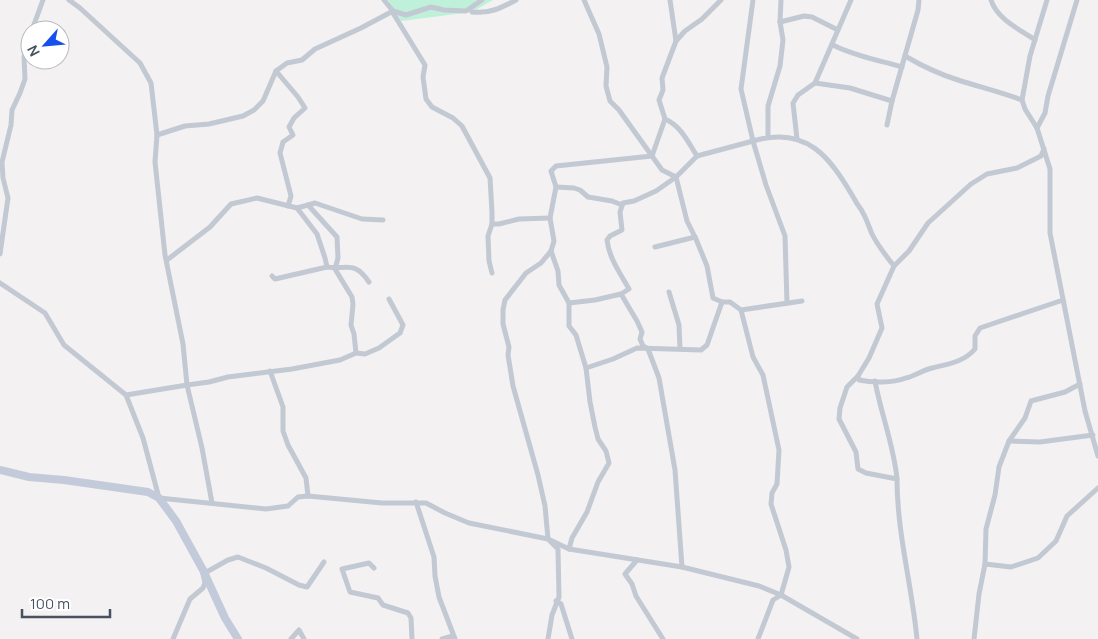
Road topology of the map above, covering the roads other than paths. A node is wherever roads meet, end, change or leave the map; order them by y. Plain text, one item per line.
1 (43, 0) edge
2 (69, 0) edge
3 (384, 0) edge
4 (482, 0) edge
5 (516, 0) edge
6 (584, 0) edge
7 (670, 0) edge
8 (721, 0) edge
9 (753, 0) edge
10 (780, 0) edge
11 (851, 0) edge
12 (919, 0) edge
13 (991, 0) edge
14 (1047, 0) edge
15 (1078, 0) edge
16 (393, 11) junction
17 (472, 12) dead end
18 (36, 20) edge
19 (780, 22) junction
20 (838, 30) junction
21 (1035, 40) junction
22 (676, 41) junction
23 (833, 45) junction
24 (904, 56) junction
25 (902, 67) junction
26 (25, 70) edge
27 (276, 71) junction
28 (815, 83) junction
29 (1022, 100) junction
30 (892, 101) junction
31 (665, 119) junction
32 (886, 125) dead end
33 (1037, 128) junction
34 (158, 135) junction
35 (768, 136) junction
36 (797, 139) junction
37 (753, 140) junction
38 (1044, 149) junction
39 (652, 156) junction
40 (697, 156) junction
41 (676, 177) junction
42 (556, 187) junction
43 (308, 205) junction
44 (622, 205) junction
45 (288, 206) junction
46 (297, 208) junction
47 (550, 218) junction
48 (383, 220) dead end
49 (492, 224) junction
50 (695, 237) junction
51 (655, 247) dead end
52 (551, 251) junction
53 (0, 254) edge
54 (167, 260) junction
55 (327, 266) junction
56 (894, 266) junction
57 (335, 268) junction
58 (492, 273) dead end
59 (272, 276) dead end
60 (369, 282) dead end
61 (0, 283) edge
62 (669, 292) dead end
63 (622, 294) junction
64 (389, 299) dead end
65 (1063, 300) junction
66 (802, 301) dead end
67 (570, 302) junction
68 (722, 302) junction
69 (787, 303) junction
70 (741, 310) junction
71 (648, 349) junction
72 (680, 349) junction
73 (356, 353) junction
74 (586, 368) junction
75 (270, 371) junction
76 (858, 376) junction
77 (876, 381) junction
78 (1080, 384) junction
79 (187, 385) junction
80 (126, 395) junction
81 (1093, 435) junction
82 (1009, 441) junction
83 (1098, 456) edge
84 (0, 470) edge
85 (897, 479) junction
86 (1098, 488) edge
87 (308, 496) junction
88 (159, 498) junction
89 (416, 502) junction
90 (212, 503) junction
91 (548, 539) junction
92 (569, 549) junction
93 (637, 560) junction
94 (324, 562) dead end
95 (985, 564) junction
96 (682, 567) junction
97 (374, 568) dead end
98 (203, 574) junction
99 (780, 595) junction
100 (556, 601) junction
101 (454, 638) edge
102 (173, 639) edge
103 (238, 639) edge
104 (291, 639) edge
105 (304, 639) edge
106 (412, 639) edge
107 (442, 639) edge
108 (548, 639) edge
109 (572, 639) edge
110 (664, 639) edge
111 (758, 639) edge
112 (857, 639) edge
113 (917, 639) edge
114 (974, 639) edge

1 - 18 street
2 - 34 street
3 - 16 street
4 - 16 street
5 - 17 street
6 - 39 street
7 - 22 street
8 - 22 street
9 - 37 street
10 - 19 street
11 - 20 street
12 - 24 street
13 - 21 street
14 - 21 street
15 - 33 street
16 - 27 street
16 - 49 street
19 - 20 street
19 - 35 street
20 - 23 street
21 - 29 street
22 - 31 street
23 - 25 street
23 - 28 street
24 - 25 street
24 - 29 street
25 - 30 street
26 - 53 street
27 - 34 street
27 - 45 street
28 - 30 street
28 - 36 street
29 - 33 street
30 - 32 street
31 - 39 street
31 - 40 street
33 - 38 street
34 - 54 street
35 - 36 street
35 - 37 street
36 - 56 street
37 - 40 street
37 - 69 street
38 - 56 street
38 - 65 street
39 - 41 street
39 - 42 street
40 - 41 street
41 - 44 street
41 - 50 street
42 - 44 street
42 - 47 street
43 - 46 street
43 - 48 street
43 - 57 street
44 - 63 street
45 - 46 street
45 - 54 street
46 - 55 street
47 - 49 street
47 - 52 street
49 - 58 street
50 - 51 street
50 - 68 street
52 - 67 street
52 - 91 street
54 - 79 street
55 - 57 street
55 - 59 street
56 - 76 street
57 - 60 street
57 - 73 street
61 - 80 street
62 - 72 street
63 - 67 street
63 - 71 street
64 - 73 street
65 - 77 street
65 - 78 street
66 - 69 street
67 - 74 street
68 - 70 street
68 - 72 street
69 - 70 street
70 - 99 street
71 - 72 street
71 - 74 street
71 - 96 street
73 - 75 street
74 - 92 street
75 - 79 street
75 - 87 street
76 - 77 street
76 - 85 street
77 - 85 street
78 - 81 street
78 - 82 street
79 - 80 street
79 - 90 street
80 - 88 street
81 - 82 street
81 - 83 street
82 - 95 street
84 - 88 street
85 - 113 street
86 - 95 street
87 - 89 street
87 - 90 street
88 - 90 street
88 - 98 street
89 - 91 street
89 - 101 street
91 - 92 street
91 - 100 street
92 - 93 street
93 - 96 street
93 - 110 street
94 - 98 street
95 - 114 street
96 - 99 street
97 - 106 street
98 - 102 street
98 - 103 street
99 - 111 street
99 - 112 street
100 - 108 street
100 - 109 street
101 - 107 street
104 - 105 street

